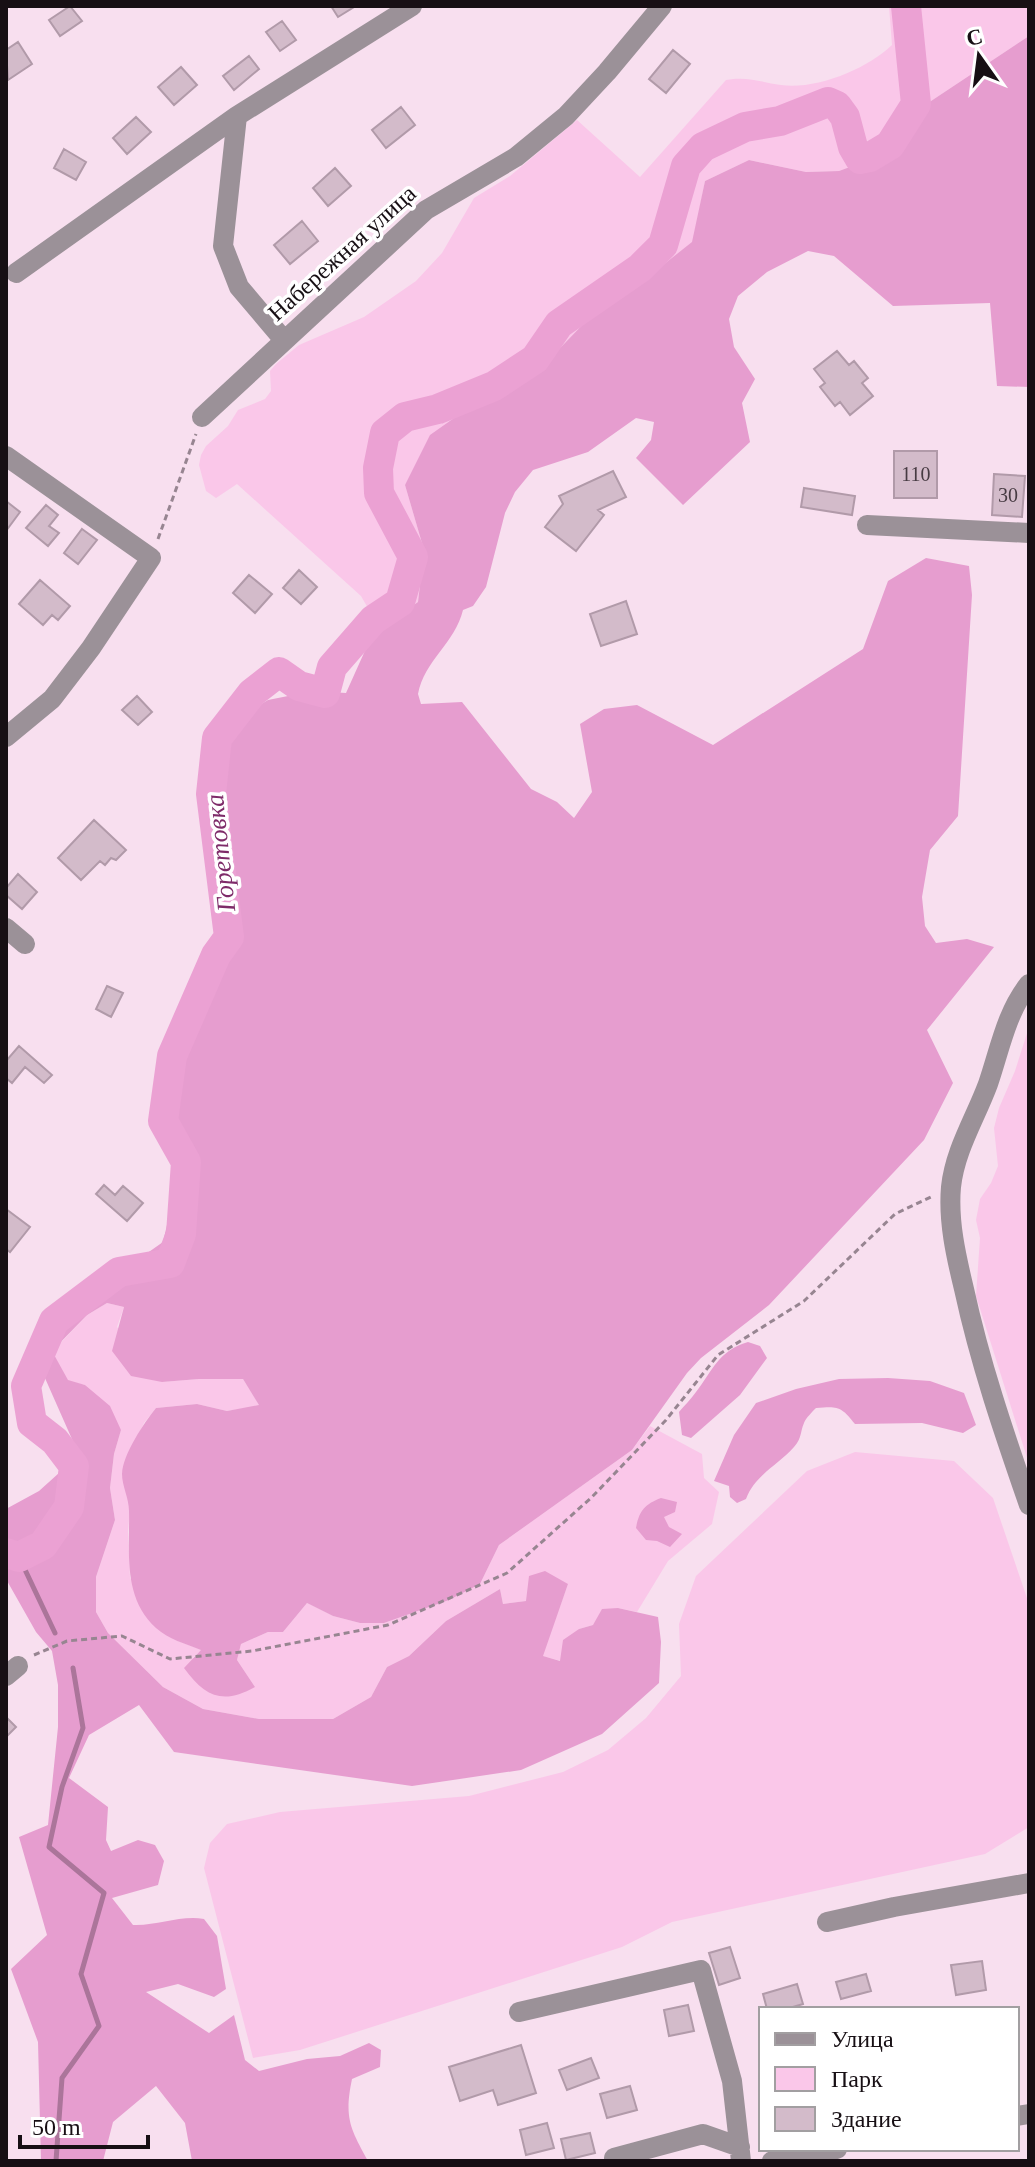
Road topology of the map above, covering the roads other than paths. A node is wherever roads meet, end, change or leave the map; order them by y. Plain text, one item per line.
1 (412, 6) edge
2 (662, 6) edge
3 (237, 116) junction
4 (16, 273) dead end
5 (283, 339) junction
6 (202, 417) road end
7 (6, 456) edge
8 (867, 525) dead end
9 (1029, 533) edge
10 (9, 727) edge
11 (6, 928) edge
12 (25, 944) dead end
13 (1029, 984) edge
14 (1029, 1505) edge
15 (1029, 1883) edge
16 (827, 1922) dead end
17 (519, 2012) dead end
18 (826, 2151) edge
19 (740, 2154) edge
20 (614, 2158) dead end
21 (772, 2161) edge

1 - 3 street
2 - 5 street, Набережная улица
3 - 4 street
3 - 5 street
5 - 6 street, Набережная улица
7 - 10 street
8 - 9 street
11 - 12 street
13 - 14 street
15 - 16 street
17 - 19 street
18 - 21 street
19 - 20 street

